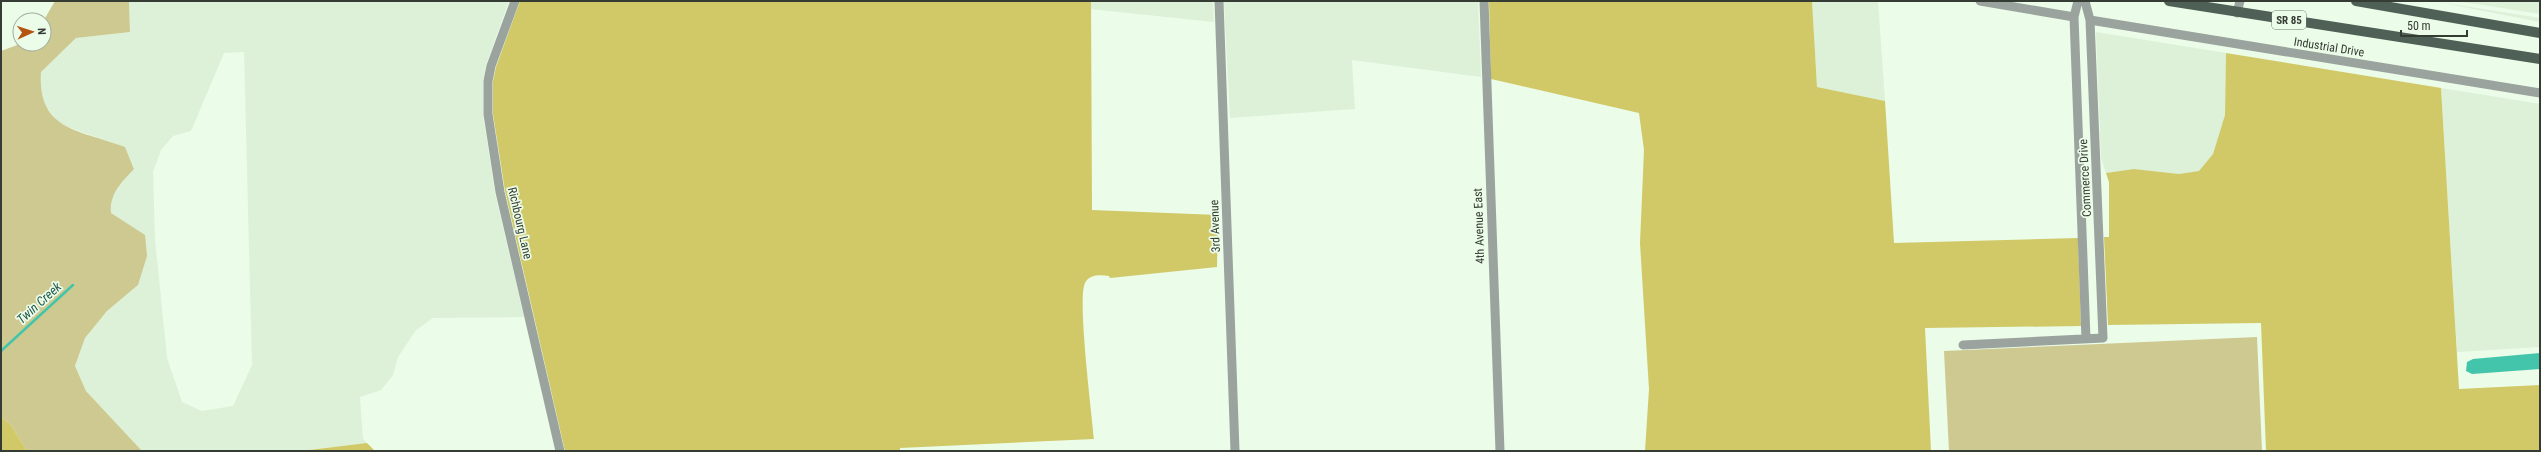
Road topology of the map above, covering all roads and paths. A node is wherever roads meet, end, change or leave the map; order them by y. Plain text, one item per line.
1 (515, 1) edge
2 (1219, 1) edge
3 (1484, 1) edge
4 (1980, 1) edge
5 (2078, 1) edge
6 (2086, 1) edge
7 (2169, 1) edge
8 (2240, 1) edge
9 (2356, 1) edge
10 (2237, 13) junction
11 (2074, 17) junction
12 (2090, 20) junction
13 (2540, 33) edge
14 (2540, 59) edge
15 (2077, 86) junction
16 (2093, 86) junction
17 (2540, 93) edge
18 (2098, 216) junction
19 (2082, 217) junction
20 (2086, 339) junction
21 (1963, 345) dead end
22 (560, 451) edge
23 (1235, 451) edge
24 (1500, 451) edge

1 - 22 street, Richbourg Lane
2 - 23 street, 3rd Avenue
3 - 24 street, 4th Avenue East
4 - 11 street
5 - 11 street, Commerce Drive
6 - 12 street, Commerce Drive
7 - 10 main road, SR 85
8 - 10 street
9 - 13 main road
10 - 14 main road, SR 85
11 - 15 street, Commerce Drive
12 - 16 street, Commerce Drive
12 - 17 street, Industrial Drive
15 - 16 street
15 - 19 street, Commerce Drive
16 - 18 street, Commerce Drive
18 - 19 street
18 - 20 street, Commerce Drive
19 - 20 street, Commerce Drive
20 - 21 street, Commerce Drive

